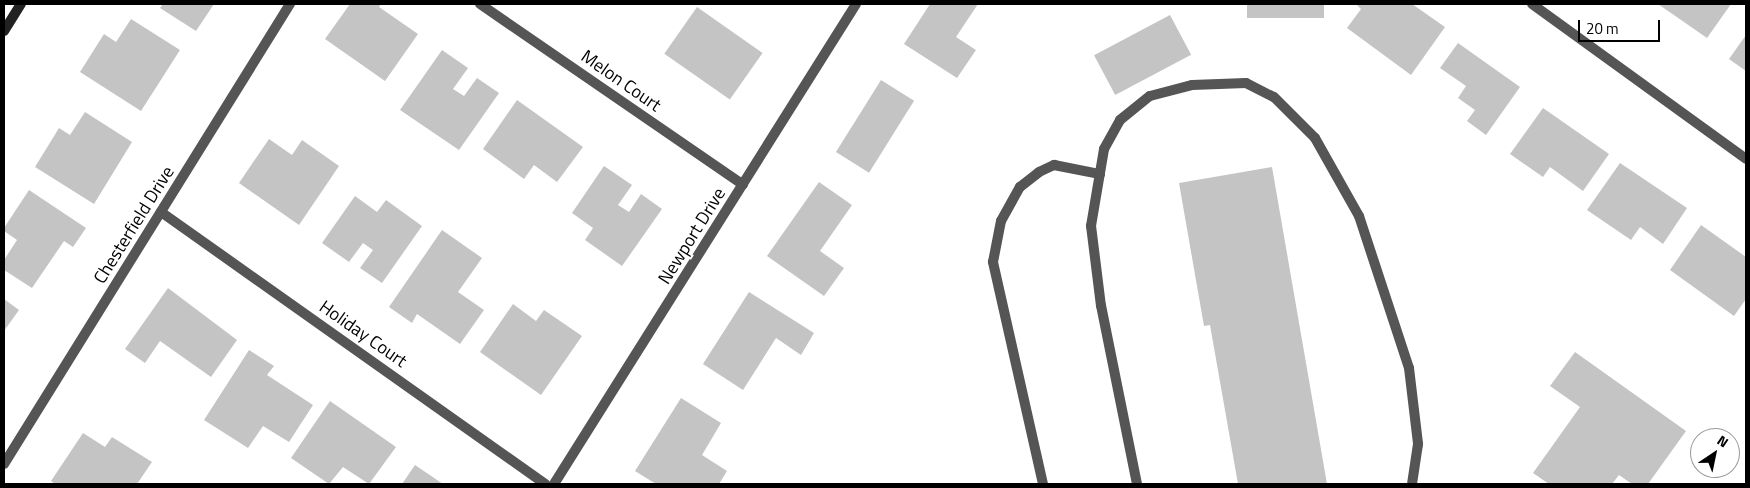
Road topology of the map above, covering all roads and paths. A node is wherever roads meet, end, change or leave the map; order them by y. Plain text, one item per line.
1 (21, 4) edge
2 (290, 4) edge
3 (480, 4) edge
4 (856, 4) edge
5 (1532, 4) edge
6 (4, 32) edge
7 (1746, 159) edge
8 (1100, 174) junction
9 (743, 186) junction
10 (161, 212) junction
11 (4, 464) edge
12 (545, 484) edge
13 (554, 484) edge
14 (1043, 484) edge
15 (1137, 484) edge
16 (1412, 484) edge

1 - 6 main road
2 - 10 street, Chesterfield Drive
3 - 9 street, Melon Court
4 - 9 street, Newport Drive
5 - 7 street
8 - 14 street
8 - 15 street
8 - 16 street
9 - 13 street, Newport Drive
10 - 11 street, Chesterfield Drive
10 - 12 street, Holiday Court

